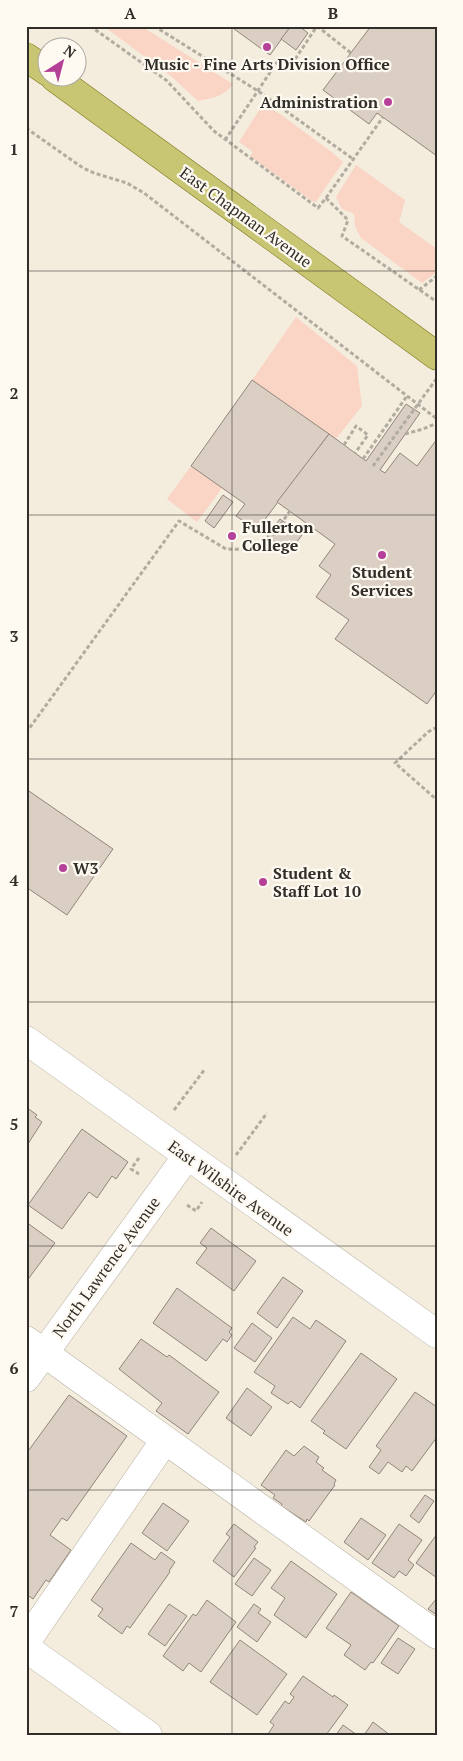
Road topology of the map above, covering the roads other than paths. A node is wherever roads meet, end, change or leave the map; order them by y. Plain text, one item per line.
1 (26, 57) edge
2 (38, 65) edge
3 (68, 88) edge
4 (437, 356) edge
5 (26, 1040) edge
6 (187, 1156) junction
7 (437, 1334) edge
8 (35, 1347) edge
9 (26, 1378) edge
10 (165, 1440) junction
11 (437, 1635) edge
12 (26, 1642) edge
13 (26, 1648) edge
14 (148, 1735) edge

1 - 2 main road
3 - 4 main road, East Chapman Avenue
5 - 6 street, East Wilshire Avenue
6 - 7 street, East Wilshire Avenue
6 - 8 street, North Lawrence Avenue
8 - 9 street, North Lawrence Avenue
8 - 10 street
10 - 11 street
10 - 12 street
13 - 14 street

